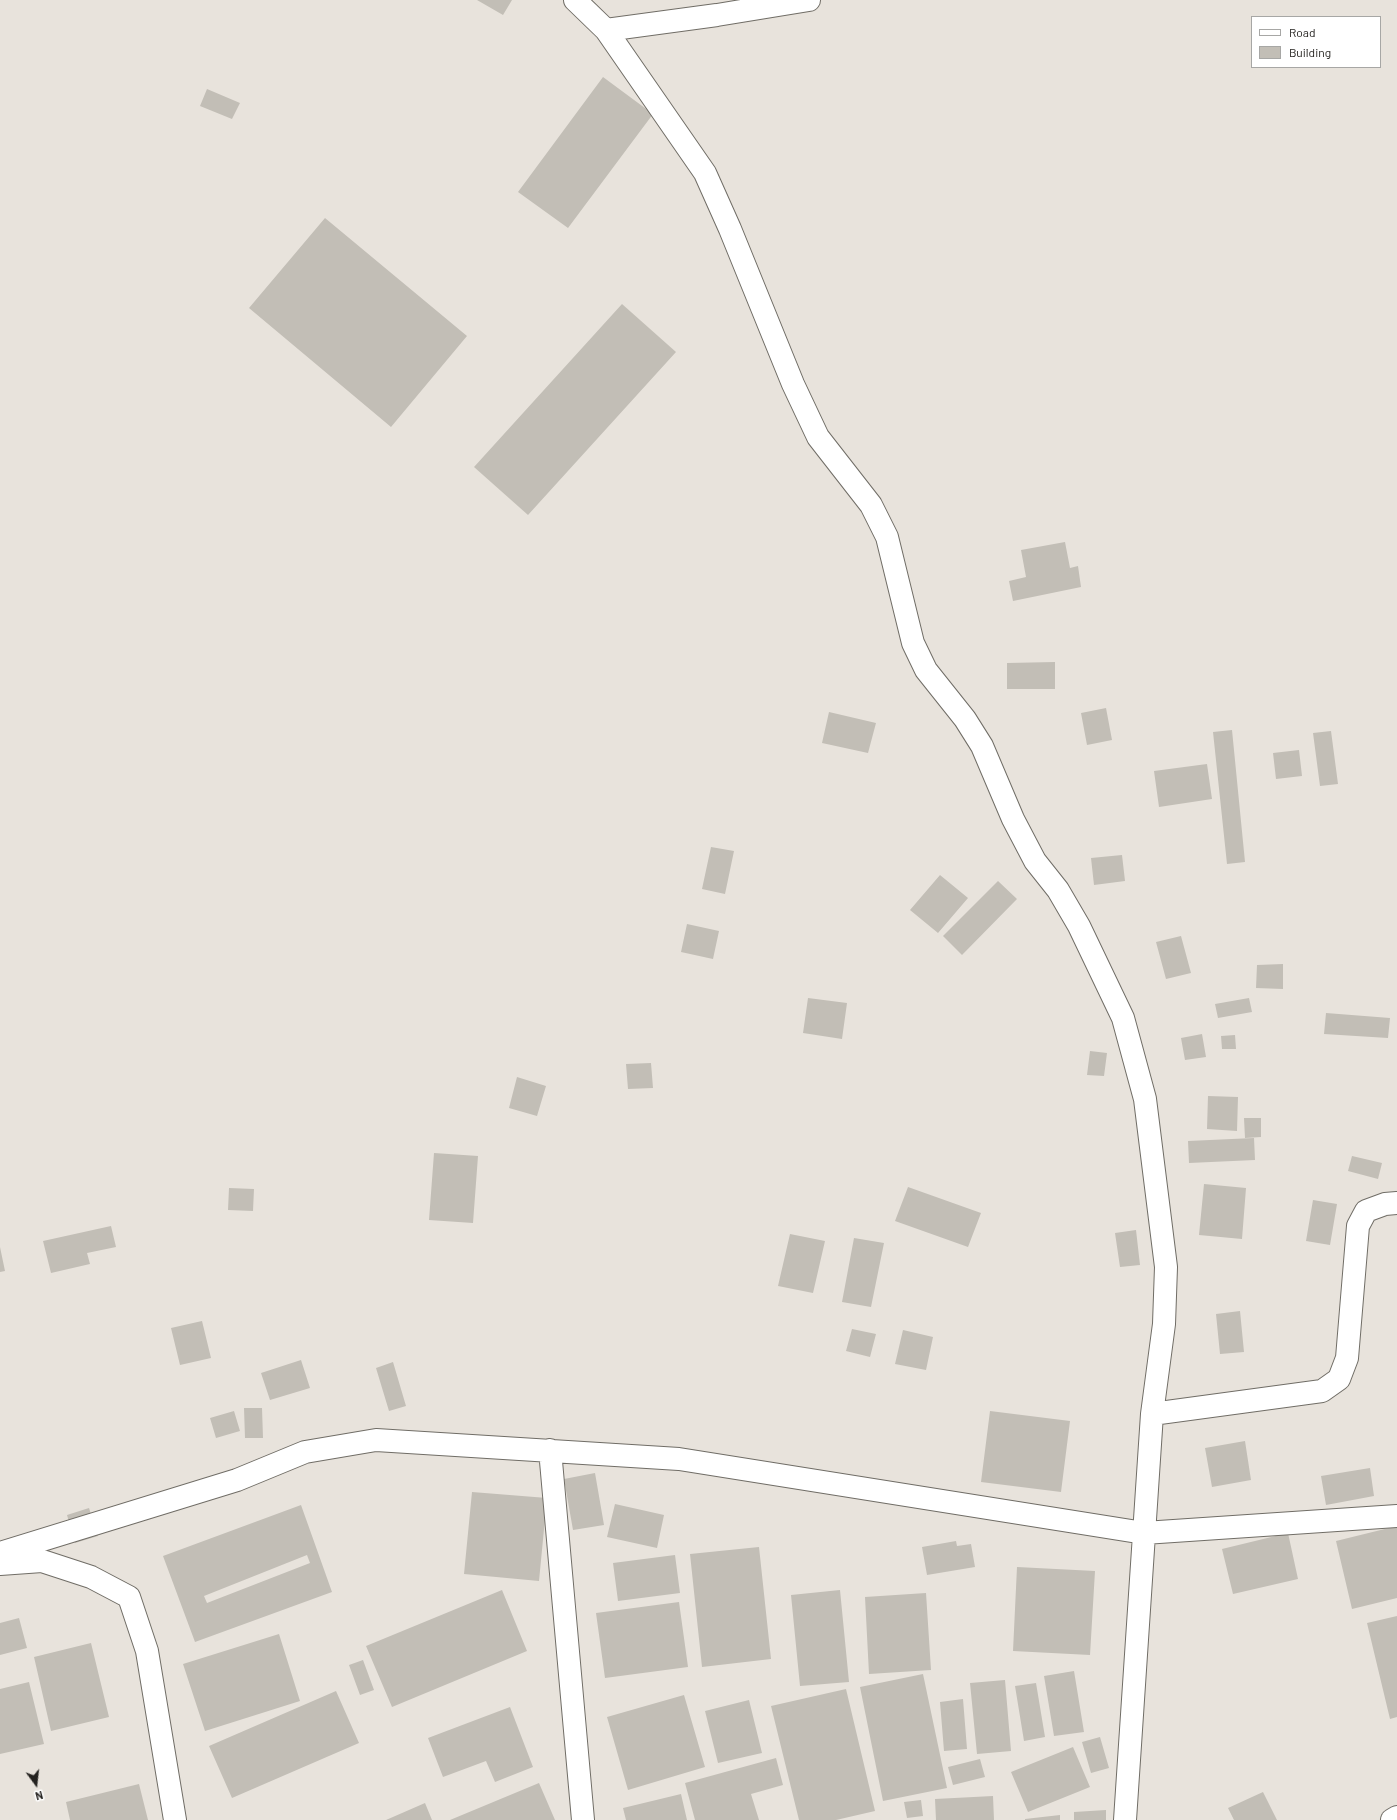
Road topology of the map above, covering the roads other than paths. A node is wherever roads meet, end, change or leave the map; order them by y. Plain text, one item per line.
1 (574, 0) edge
2 (809, 0) edge
3 (606, 30) junction
4 (1397, 1203) edge
5 (1152, 1414) junction
6 (550, 1450) junction
7 (1397, 1516) edge
8 (1144, 1533) junction
9 (0, 1553) edge
10 (0, 1564) edge
11 (1397, 1818) edge
12 (175, 1820) edge
13 (583, 1820) edge
14 (1125, 1820) edge
15 (1392, 1820) edge

1 - 3 street
2 - 3 street
3 - 5 street
4 - 5 street
5 - 8 street
6 - 8 street
6 - 9 street
6 - 13 street
7 - 8 street
8 - 14 street
10 - 12 street
11 - 15 street

